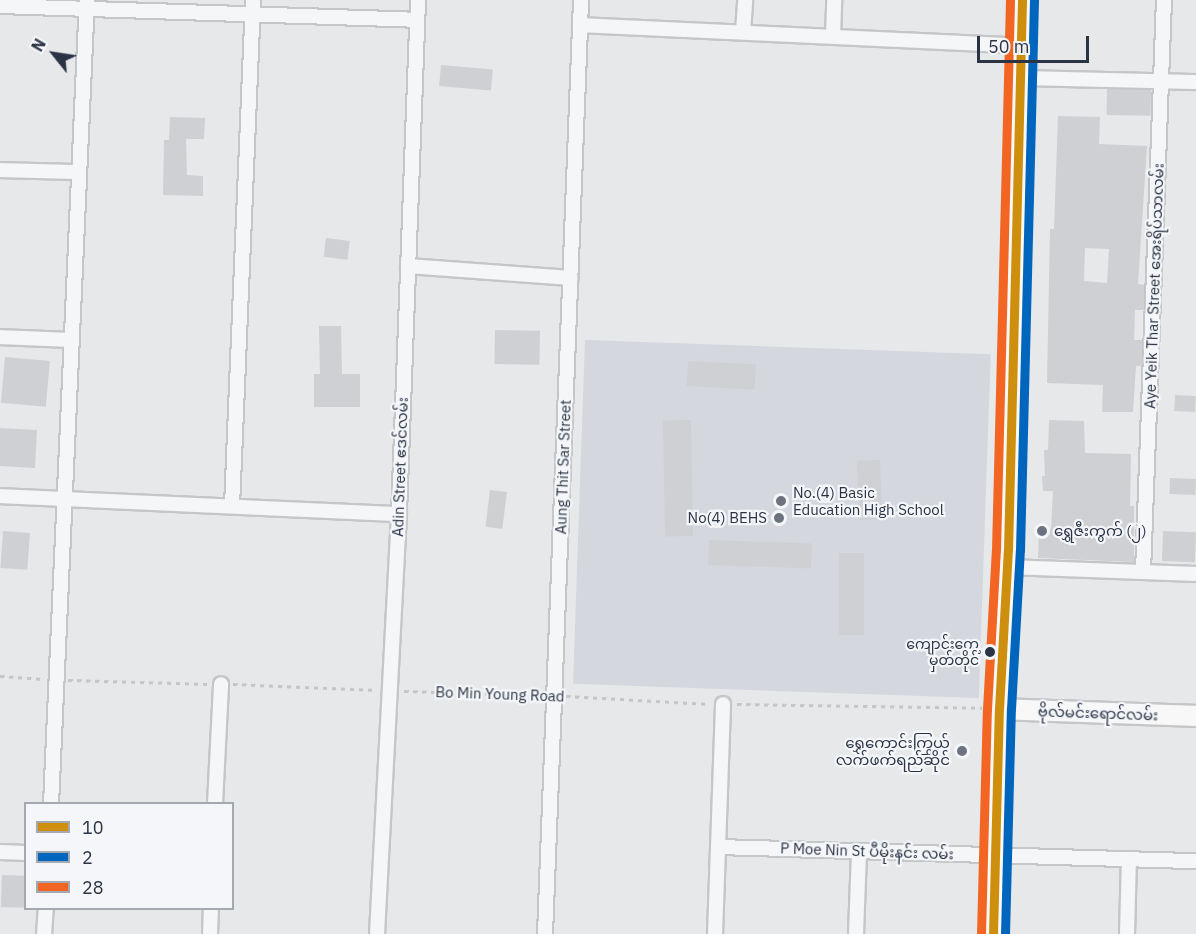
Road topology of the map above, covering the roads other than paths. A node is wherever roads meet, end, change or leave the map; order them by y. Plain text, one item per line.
1 (253, 0) edge
2 (418, 0) edge
3 (581, 0) edge
4 (745, 0) edge
5 (834, 0) edge
6 (1022, 0) edge
7 (1164, 0) edge
8 (87, 4) edge
9 (0, 6) edge
10 (252, 16) junction
11 (417, 20) junction
12 (580, 25) junction
13 (743, 32) junction
14 (833, 36) junction
15 (1020, 46) junction
16 (1019, 78) junction
17 (1161, 81) junction
18 (1196, 82) edge
19 (0, 170) edge
20 (77, 172) junction
21 (408, 266) junction
22 (571, 278) junction
23 (0, 337) edge
24 (70, 340) junction
25 (0, 496) edge
26 (64, 498) junction
27 (232, 506) junction
28 (399, 514) junction
29 (1008, 567) junction
30 (1143, 572) junction
31 (1196, 574) edge
32 (221, 684) road end
33 (723, 704) road end
34 (999, 709) junction
35 (1196, 716) edge
36 (51, 802) edge
37 (215, 802) edge
38 (718, 847) junction
39 (859, 851) junction
40 (0, 852) edge
41 (24, 853) edge
42 (995, 855) junction
43 (1129, 859) junction
44 (1196, 861) edge
45 (46, 910) edge
46 (211, 910) edge
47 (44, 934) edge
48 (210, 934) edge
49 (377, 934) edge
50 (546, 934) edge
51 (715, 934) edge
52 (856, 934) edge
53 (993, 934) edge
54 (1127, 934) edge

1 - 10 street
2 - 11 street, Adin Street ဧဒင်လမ်း
3 - 12 street, Aung Thit Sar Street
4 - 13 street
5 - 14 street
6 - 15 main road
7 - 17 street, Aye Yeik Thar Street အေးရိပ်သာလမ်း
8 - 9 street
8 - 10 street
8 - 20 street
10 - 11 street
10 - 27 street
11 - 21 street, Adin Street ဧဒင်လမ်း
12 - 13 street
12 - 22 street, Aung Thit Sar Street
13 - 14 street
14 - 15 street
15 - 16 main road
16 - 17 street
16 - 29 main road
17 - 18 street
17 - 30 street, Aye Yeik Thar Street အေးရိပ်သာလမ်း
19 - 20 street
20 - 24 street
21 - 22 street
21 - 28 street, Adin Street ဧဒင်လမ်း
22 - 50 street, Aung Thit Sar Street
23 - 24 street
24 - 26 street
25 - 26 street
26 - 27 street
26 - 36 street
27 - 28 street
28 - 49 street, Adin Street ဧဒင်လမ်း
29 - 30 street
29 - 34 main road
30 - 31 street
32 - 37 street
33 - 38 street
34 - 35 street, ဗိုလ်မင်းရောင်လမ်း
34 - 42 main road
38 - 39 street, P Moe Nin St ပီမိုးနင်း လမ်း
38 - 51 street
39 - 42 street, P Moe Nin St ပီမိုးနင်း လမ်း
39 - 52 street
40 - 41 street
42 - 43 street, P Moe Nin St ပီမိုးနင်း လမ်း
42 - 53 main road
43 - 44 street, P Moe Nin St ပီမိုးနင်း လမ်း
43 - 54 street
45 - 47 street
46 - 48 street

